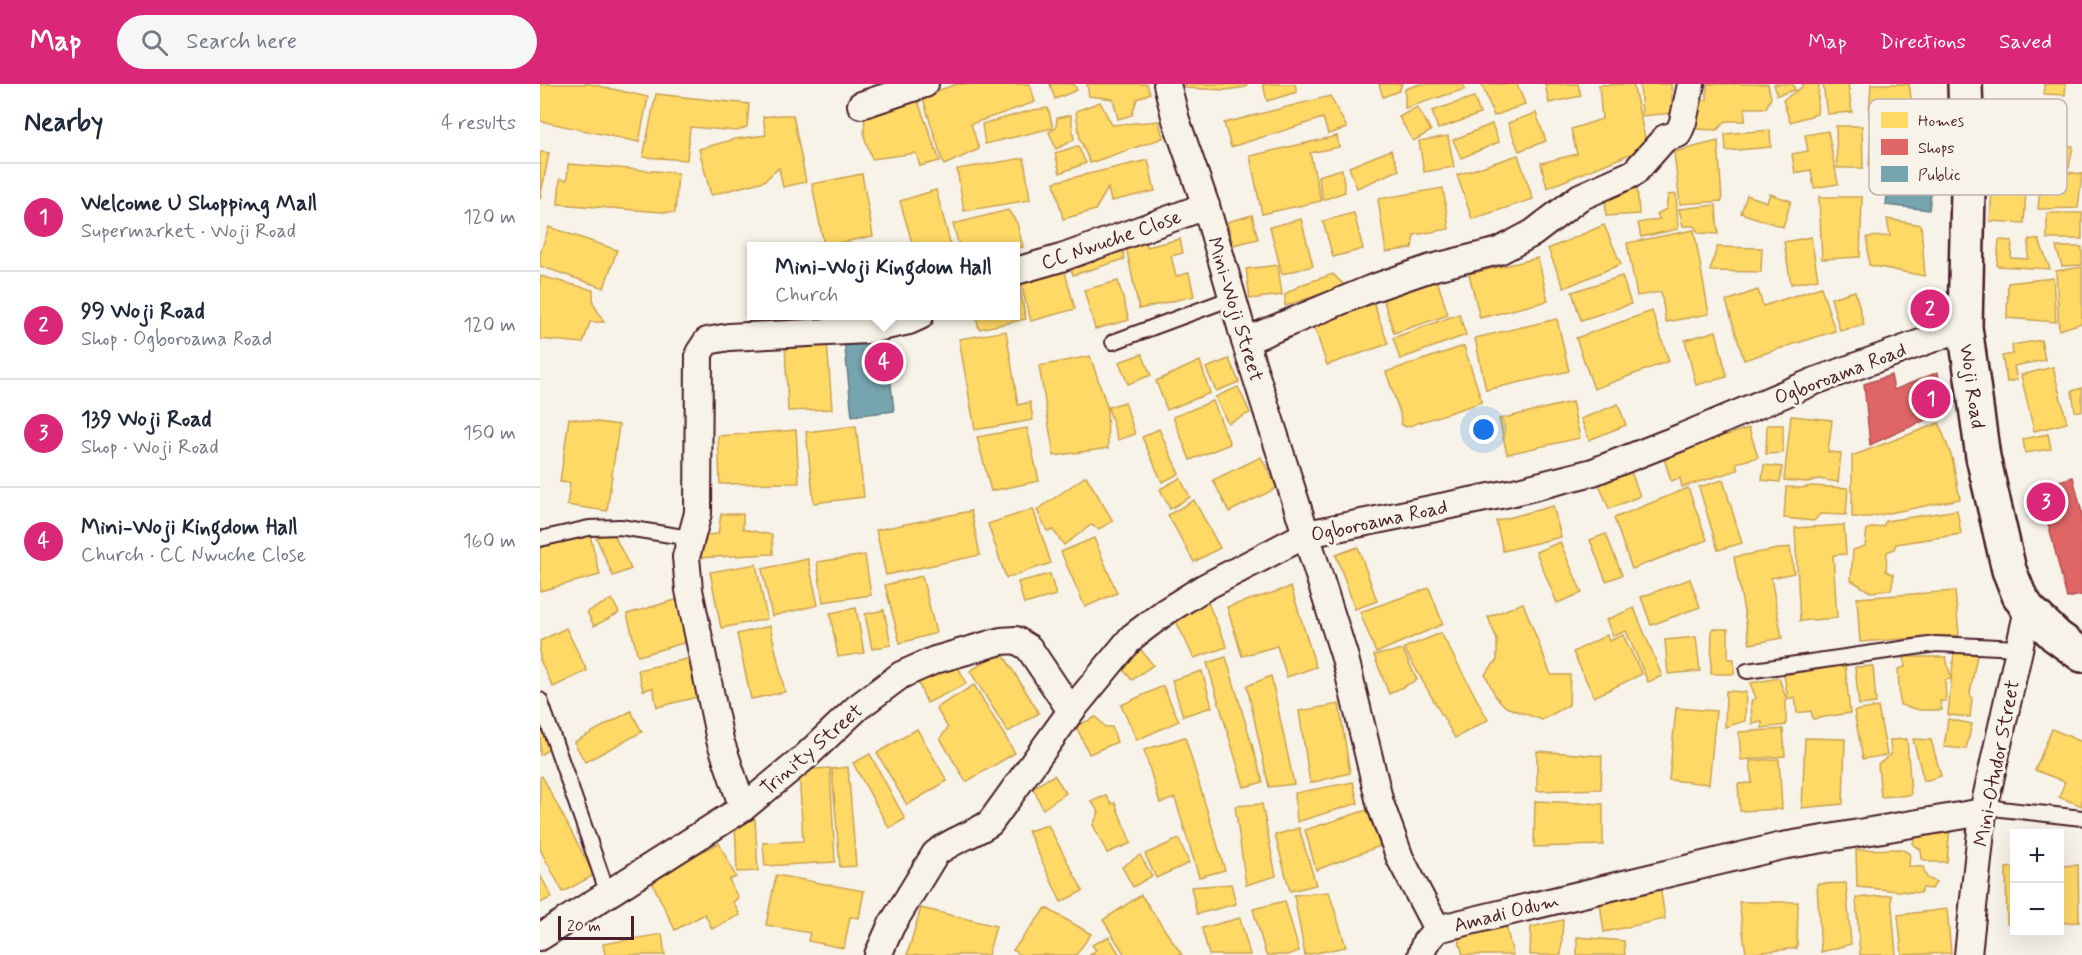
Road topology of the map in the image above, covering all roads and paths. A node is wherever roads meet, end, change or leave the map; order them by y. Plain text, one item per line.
1 (925, 84) edge
2 (1167, 84) edge
3 (1691, 84) edge
4 (1965, 84) edge
5 (1965, 99) edge
6 (861, 105) dead end
7 (1968, 195) edge
8 (1206, 206) junction
9 (1020, 270) edge
10 (1232, 298) junction
11 (911, 320) edge
12 (1965, 327) junction
13 (1245, 341) junction
14 (1113, 342) dead end
15 (1307, 534) junction
16 (540, 538) edge
17 (690, 538) junction
18 (2028, 609) junction
19 (2019, 648) junction
20 (2082, 655) edge
21 (1747, 671) dead end
22 (540, 700) edge
23 (1071, 711) junction
24 (743, 808) junction
25 (1984, 808) junction
26 (2082, 818) edge
27 (608, 894) junction
28 (1437, 929) junction
29 (543, 942) edge
30 (878, 955) edge
31 (1420, 955) edge
32 (1968, 955) edge

1 - 6 street
2 - 8 street, Mini-Woji Street
3 - 13 street
4 - 5 main road, Woji Road
7 - 12 main road, Woji Road
8 - 9 street, CC Nwuche Close
8 - 10 street, Mini-Woji Street
10 - 13 street, Mini-Woji Street
10 - 14 lane
11 - 17 street
12 - 15 street, Ogboroama Road
12 - 18 main road, Woji Road
13 - 15 street, Mini-Woji Street
15 - 23 street, Ogboroama Road
15 - 28 street, Amadi Odum
16 - 17 lane
17 - 24 street
18 - 19 street, Mini-Otudor Street
18 - 20 main road, Woji Road
19 - 21 lane
19 - 25 street, Mini-Otudor Street
22 - 27 lane
23 - 24 street, Trinity Street
23 - 30 street, Ogboroama Road
24 - 27 street, Trinity Street
25 - 26 lane
25 - 28 street, Amadi Odum
25 - 32 street, Mini-Otudor Street
27 - 29 street, Trinity Street
28 - 31 street

